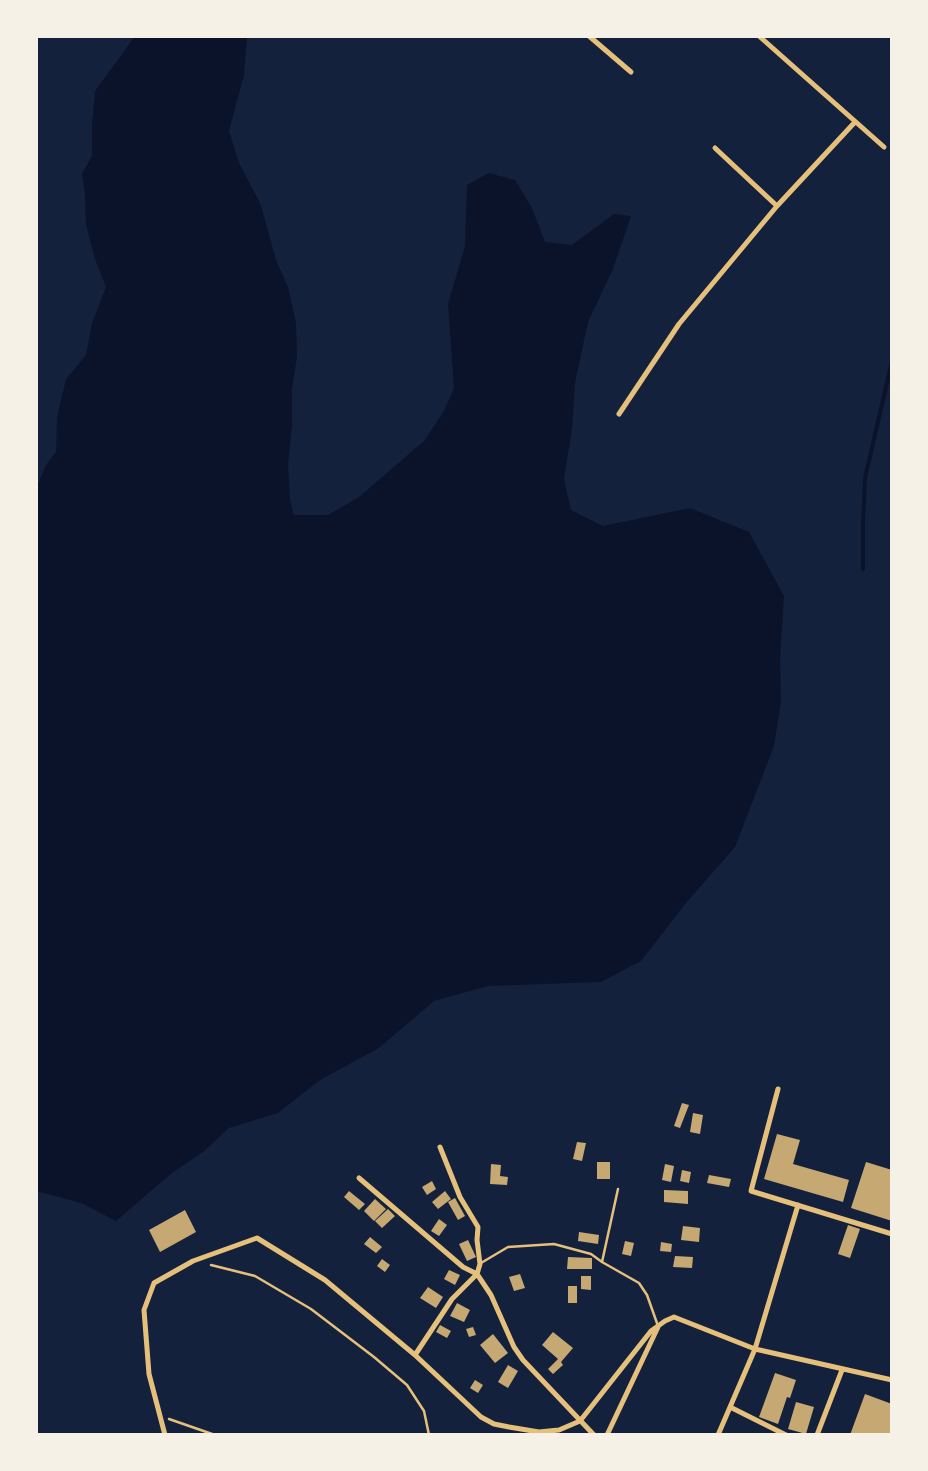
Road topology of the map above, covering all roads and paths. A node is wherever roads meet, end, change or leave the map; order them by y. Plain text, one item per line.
1 (589, 36) edge
2 (759, 36) edge
3 (631, 72) dead end
4 (855, 122) junction
5 (714, 148) dead end
6 (884, 148) dead end
7 (778, 206) junction
8 (619, 414) dead end
9 (778, 1089) dead end
10 (440, 1147) dead end
11 (358, 1178) dead end
12 (618, 1189) dead end
13 (798, 1205) junction
14 (892, 1234) edge
15 (193, 1260) junction
16 (602, 1262) junction
17 (480, 1264) junction
18 (477, 1274) junction
19 (658, 1326) junction
20 (754, 1349) junction
21 (416, 1355) junction
22 (842, 1370) junction
23 (892, 1380) edge
24 (730, 1407) junction
25 (161, 1417) junction
26 (580, 1421) junction
27 (165, 1435) edge
28 (215, 1435) edge
29 (429, 1435) edge
30 (594, 1435) edge
31 (607, 1435) edge
32 (718, 1435) edge
33 (786, 1435) edge
34 (817, 1435) edge

1 - 3 street
2 - 4 street
4 - 6 street
4 - 7 street
5 - 7 street
7 - 8 street
9 - 13 street
10 - 17 street
11 - 18 street
12 - 16 lane
13 - 14 street
13 - 20 street
15 - 21 street
15 - 25 street
15 - 29 path
16 - 17 lane
16 - 19 lane
17 - 18 street
18 - 21 street
18 - 26 street
19 - 20 street
19 - 26 street
19 - 31 street
20 - 22 street
20 - 24 street
21 - 26 street
22 - 23 street
22 - 34 street
24 - 32 street
24 - 33 street
25 - 27 street
25 - 28 path
26 - 30 street

